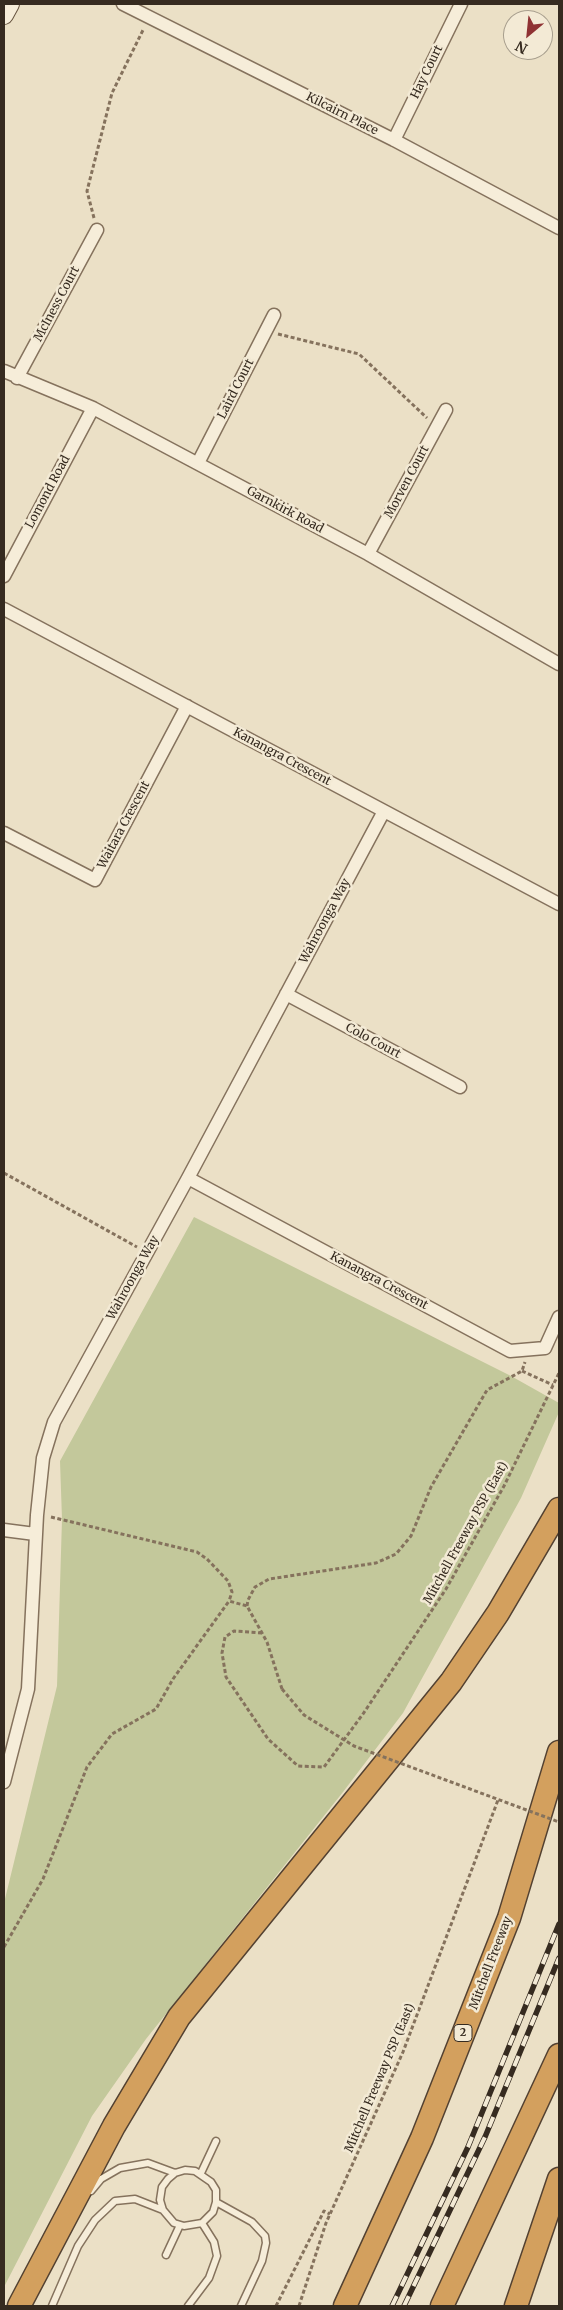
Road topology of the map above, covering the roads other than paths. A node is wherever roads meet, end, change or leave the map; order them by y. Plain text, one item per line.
1 (10, 4) edge
2 (124, 4) edge
3 (461, 4) edge
4 (4, 15) edge
5 (394, 140) junction
6 (559, 228) edge
7 (97, 230) road end
8 (274, 315) dead end
9 (4, 371) edge
10 (17, 378) junction
11 (93, 408) junction
12 (446, 410) dead end
13 (198, 463) junction
14 (368, 554) junction
15 (4, 576) edge
16 (4, 609) edge
17 (559, 664) edge
18 (187, 706) junction
19 (384, 811) junction
20 (4, 833) edge
21 (559, 904) edge
22 (286, 994) junction
23 (460, 1087) dead end
24 (188, 1178) junction
25 (559, 1318) edge
26 (559, 1509) edge
27 (4, 1530) edge
28 (35, 1534) junction
29 (559, 1752) edge
30 (4, 1782) edge
31 (559, 2055) edge
32 (216, 2141) dead end
33 (175, 2173) junction
34 (201, 2174) junction
35 (559, 2179) edge
36 (74, 2201) junction
37 (216, 2202) junction
38 (163, 2210) junction
39 (202, 2223) junction
40 (180, 2225) junction
41 (166, 2255) dead end
42 (19, 2306) edge
43 (52, 2306) edge
44 (188, 2306) edge
45 (240, 2306) edge
46 (345, 2306) edge
47 (442, 2306) edge
48 (516, 2306) edge

1 - 4 main road
2 - 5 street, Kilcairn Place
3 - 5 street, Hay Court
5 - 6 street, Kilcairn Place
7 - 10 street, McIness Court
8 - 13 street, Laird Court
9 - 10 street, Garnkirk Road
10 - 11 street, Garnkirk Road
11 - 13 street, Garnkirk Road
11 - 15 street, Lomond Road
12 - 14 street, Morven Court
13 - 14 street, Garnkirk Road
14 - 17 street, Garnkirk Road
16 - 18 street, Kanangra Crescent
18 - 19 street, Kanangra Crescent
18 - 20 street, Waitara Crescent
19 - 21 street, Kanangra Crescent
19 - 22 street, Wahroonga Way
22 - 23 street, Colo Court
22 - 24 street, Wahroonga Way
24 - 25 street, Kanangra Crescent
24 - 28 street, Wahroonga Way
26 - 36 highway
27 - 28 street
28 - 30 street, Wahroonga Way
29 - 46 highway, Mitchell Freeway / 2
31 - 47 highway
32 - 34 lane
33 - 34 lane
33 - 36 lane
33 - 38 lane
34 - 37 lane
35 - 48 highway
36 - 42 highway
37 - 39 lane
37 - 45 lane
38 - 40 lane
38 - 43 lane
39 - 40 lane
39 - 44 lane
40 - 41 lane

